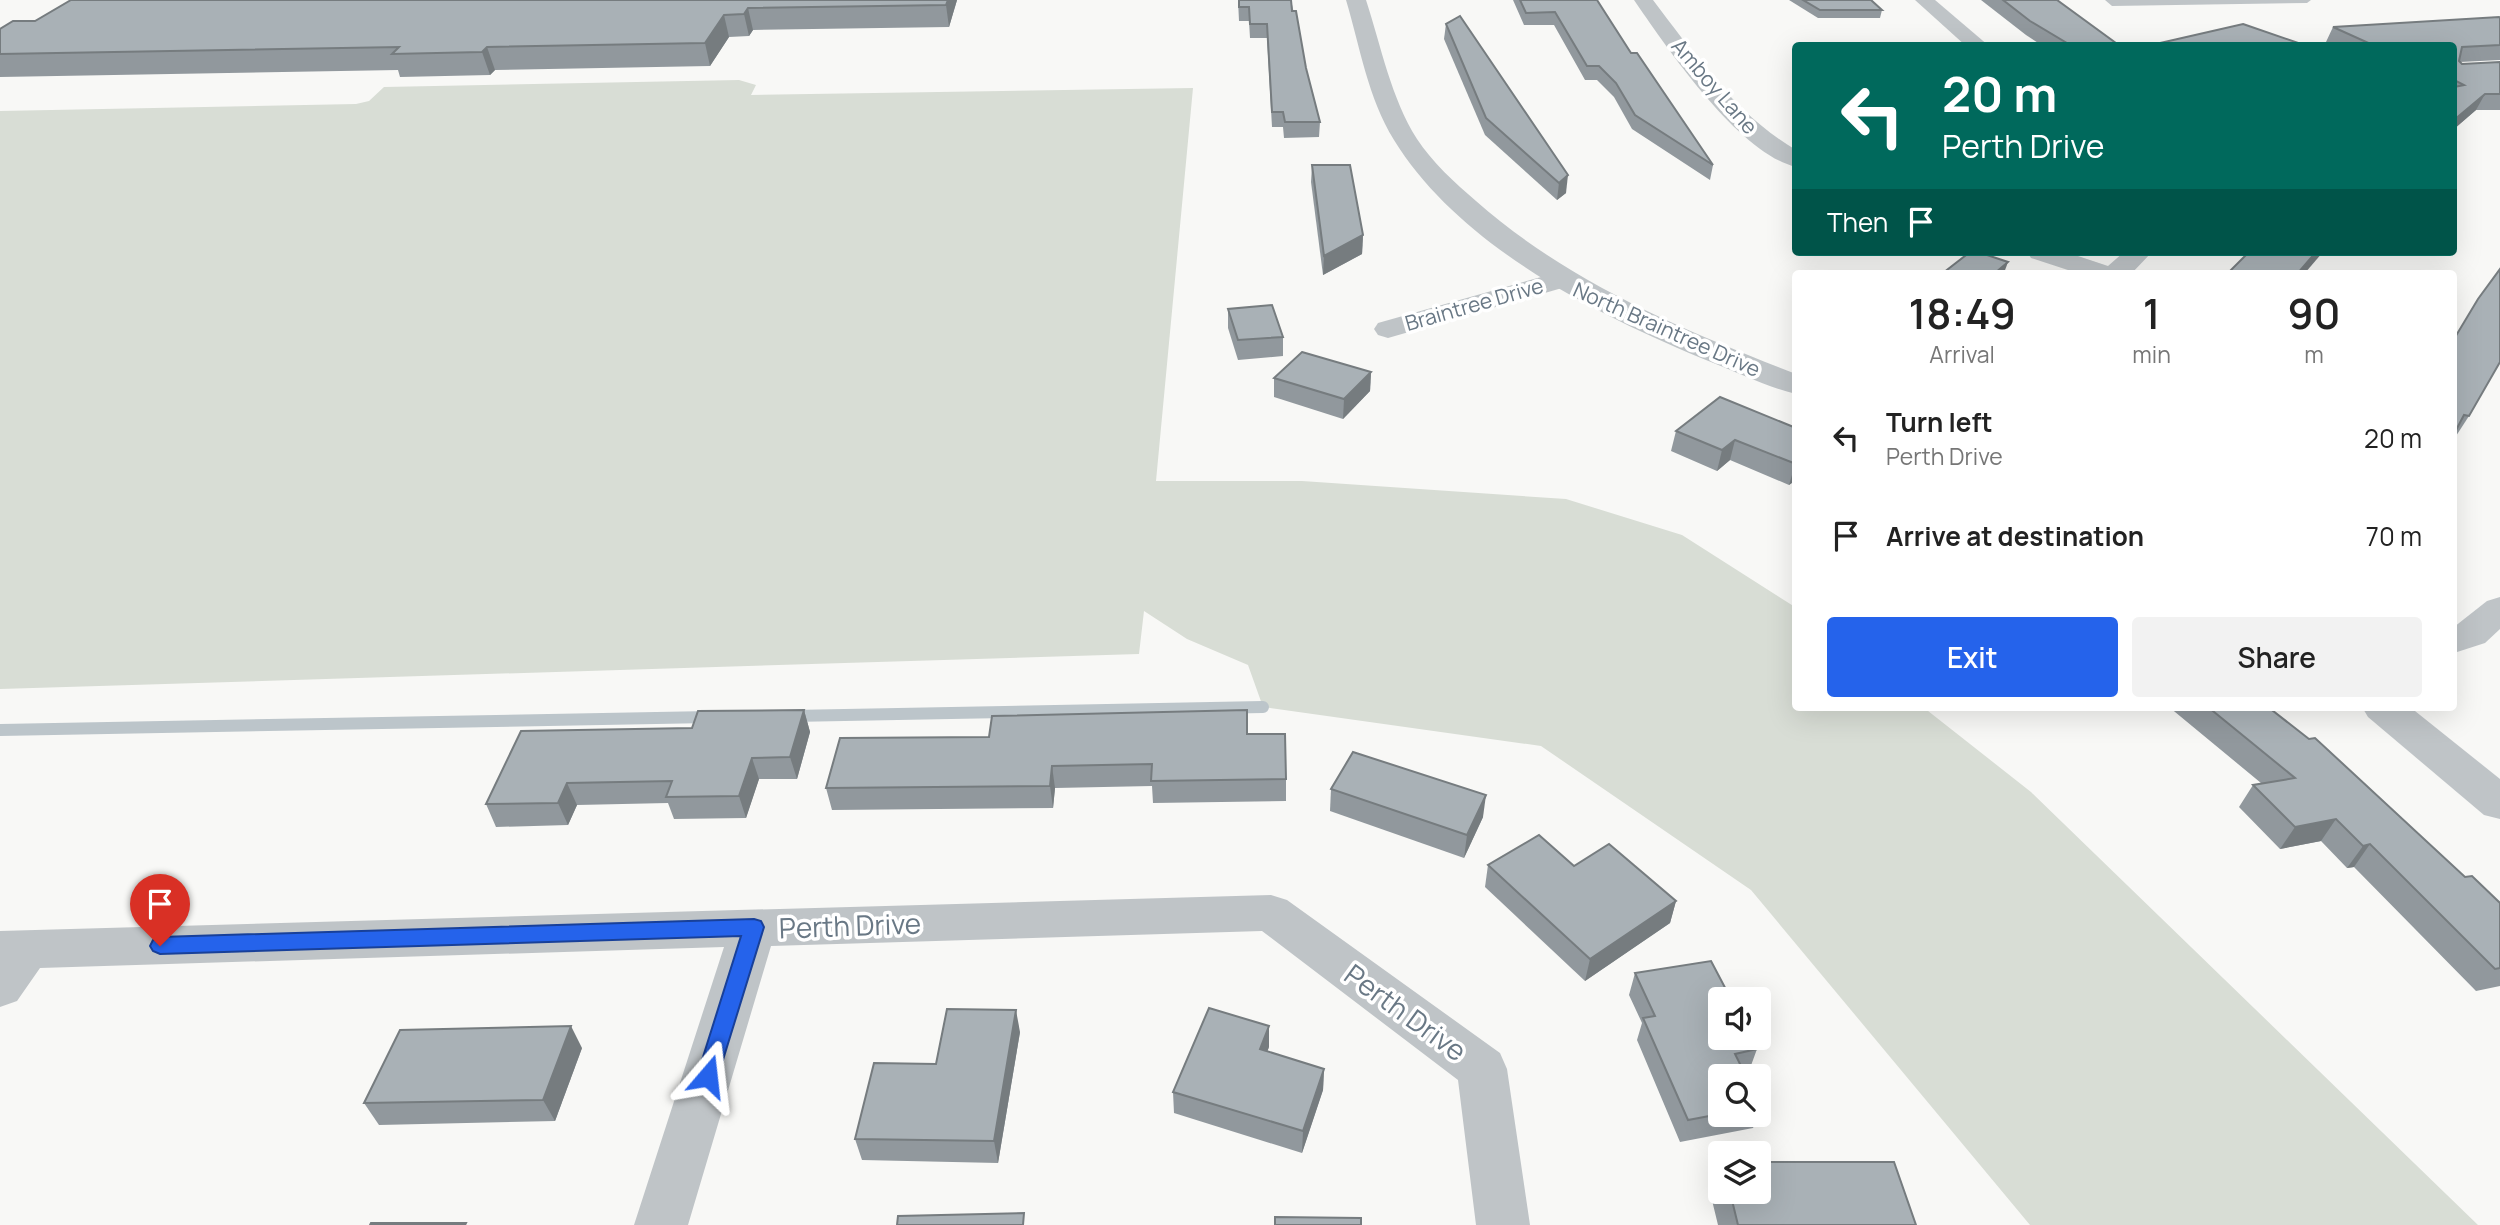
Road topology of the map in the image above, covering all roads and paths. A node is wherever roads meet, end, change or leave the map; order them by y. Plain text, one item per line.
1 (1356, 0) edge
2 (1643, 0) edge
3 (1924, 0) edge
4 (2109, 0) edge
5 (2307, 0) edge
6 (1974, 42) edge
7 (1792, 158) edge
8 (2052, 256) edge
9 (2134, 256) edge
10 (2095, 270) edge
11 (2119, 270) edge
12 (1559, 280) junction
13 (1388, 329) dead end
14 (1792, 383) edge
15 (2500, 609) edge
16 (2457, 640) edge
17 (2388, 711) edge
18 (2500, 803) edge
19 (754, 927) junction
20 (13, 950) edge
21 (0, 987) edge
22 (661, 1225) edge
23 (1503, 1225) edge

1 - 12 street, North Braintree Drive
2 - 7 street, Amboy Lane
3 - 6 street
4 - 5 lane
8 - 10 street
9 - 11 street
12 - 13 street, Braintree Drive
12 - 14 street, North Braintree Drive
15 - 16 street
17 - 18 street
19 - 20 street, Perth Drive
19 - 22 street
19 - 23 street, Perth Drive
20 - 21 street

